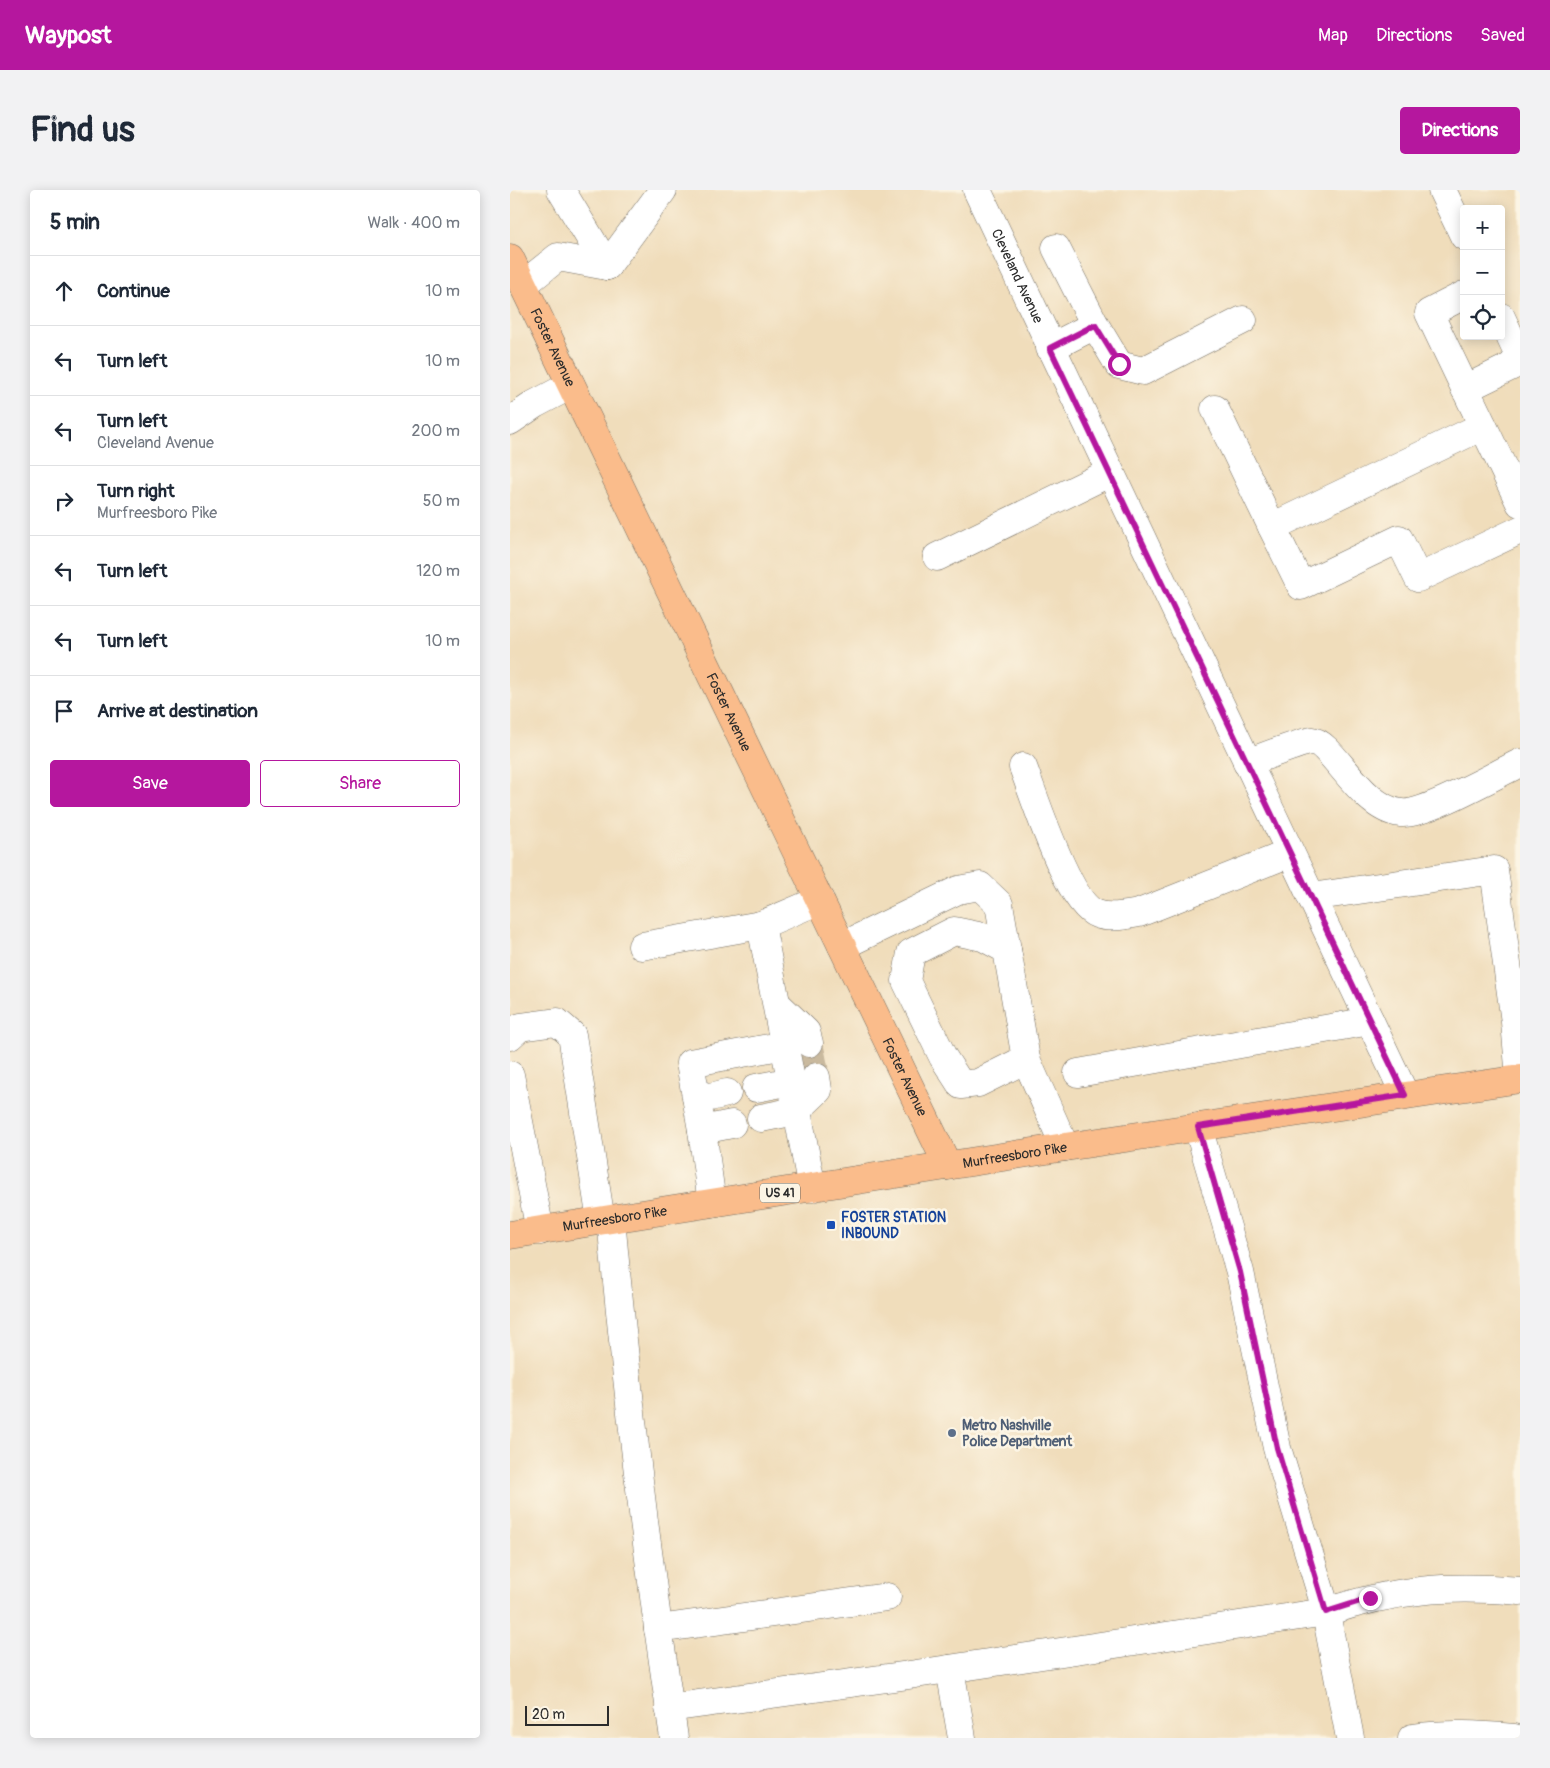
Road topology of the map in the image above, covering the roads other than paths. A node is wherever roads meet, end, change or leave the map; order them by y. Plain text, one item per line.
1 (561, 190) edge
2 (662, 190) edge
3 (977, 190) edge
4 (1442, 190) edge
5 (1460, 228) edge
6 (1056, 248) dead end
7 (510, 258) edge
8 (607, 266) junction
9 (523, 285) junction
10 (1460, 297) edge
11 (1243, 320) dead end
12 (1095, 325) junction
13 (1505, 326) edge
14 (1050, 348) junction
15 (1520, 358) edge
16 (1520, 362) edge
17 (571, 385) junction
18 (1466, 389) junction
19 (1215, 408) dead end
20 (510, 421) edge
21 (1484, 426) junction
22 (1109, 473) junction
23 (1520, 503) edge
24 (1272, 527) junction
25 (1520, 530) edge
26 (937, 557) dead end
27 (1247, 763) junction
28 (1520, 763) edge
29 (1023, 767) dead end
30 (1290, 853) junction
31 (1311, 897) junction
32 (820, 900) junction
33 (761, 925) junction
34 (642, 946) dead end
35 (842, 946) junction
36 (1007, 950) junction
37 (1370, 1021) junction
38 (510, 1036) edge
39 (797, 1044) junction
40 (1026, 1059) junction
41 (1078, 1074) dead end
42 (510, 1075) edge
43 (804, 1079) junction
44 (1520, 1079) edge
45 (756, 1088) dead end
46 (727, 1094) dead end
47 (1405, 1095) junction
48 (697, 1100) junction
49 (796, 1111) junction
50 (761, 1118) dead end
51 (732, 1124) dead end
52 (1198, 1127) junction
53 (702, 1130) junction
54 (1065, 1147) junction
55 (948, 1166) junction
56 (812, 1188) junction
57 (712, 1203) junction
58 (606, 1220) junction
59 (540, 1231) junction
60 (510, 1236) edge
61 (1520, 1591) edge
62 (887, 1597) dead end
63 (1326, 1612) junction
64 (658, 1629) junction
65 (950, 1669) junction
66 (669, 1708) junction
67 (674, 1738) edge
68 (962, 1738) edge
69 (1350, 1738) edge
70 (1412, 1738) edge
71 (1514, 1738) edge

1 - 8 street
2 - 8 street
3 - 14 street, Cleveland Avenue
4 - 5 street
6 - 12 street
7 - 9 main road, Foster Avenue
8 - 9 street
9 - 17 main road, Foster Avenue
10 - 18 street
11 - 12 street
12 - 14 street
13 - 15 street
14 - 22 street, Cleveland Avenue
16 - 18 street
17 - 20 street
17 - 32 main road, Foster Avenue
18 - 21 street
19 - 24 street
21 - 23 street
21 - 24 street
22 - 26 street
22 - 27 street, Cleveland Avenue
24 - 25 street
27 - 28 street
27 - 30 street, Cleveland Avenue
29 - 30 street
30 - 31 street, Cleveland Avenue
31 - 37 street, Cleveland Avenue
31 - 44 street
32 - 33 street
32 - 35 main road, Foster Avenue
33 - 34 street
33 - 39 street
35 - 36 street
35 - 55 main road, Foster Avenue
36 - 40 street
36 - 40 street
37 - 41 street
37 - 47 street, Cleveland Avenue
38 - 58 street
39 - 43 street
39 - 48 street
40 - 54 street
42 - 59 street
43 - 45 street
43 - 49 street
44 - 47 main road, Murfreesboro Pike / US 41
46 - 48 street
47 - 52 main road, Murfreesboro Pike / US 41
48 - 53 street
49 - 50 street
49 - 56 street
51 - 53 street
52 - 54 main road, Murfreesboro Pike / US 41
52 - 63 street
53 - 57 street
54 - 55 main road, Murfreesboro Pike / US 41
55 - 56 main road, Murfreesboro Pike / US 41
56 - 57 main road, Murfreesboro Pike / US 41
57 - 58 main road, Murfreesboro Pike / US 41
58 - 59 main road, Murfreesboro Pike / US 41
58 - 64 street
59 - 60 main road, Murfreesboro Pike / US 41
61 - 63 street
62 - 64 street
63 - 65 street
63 - 69 street
64 - 66 street
65 - 66 street
65 - 68 street
66 - 67 street
70 - 71 street

